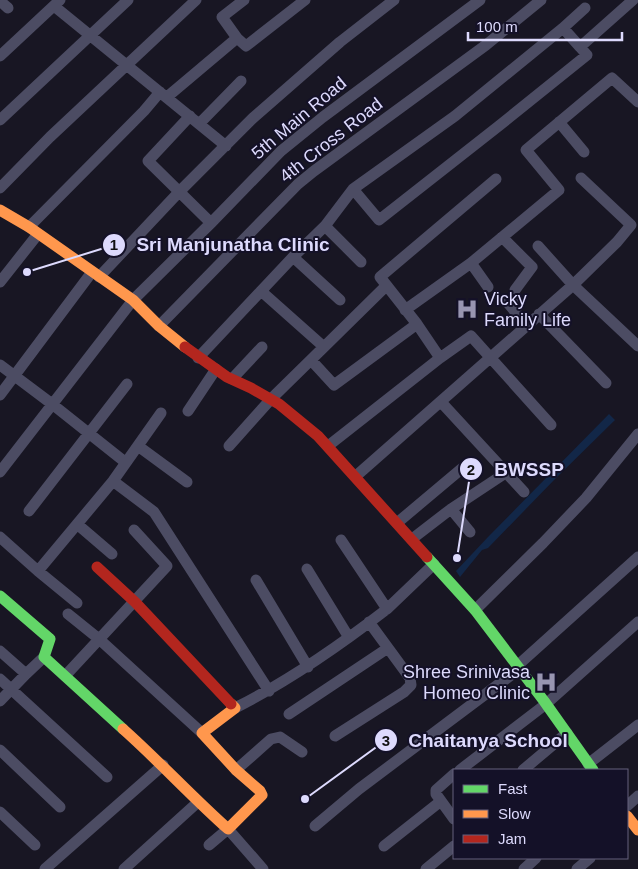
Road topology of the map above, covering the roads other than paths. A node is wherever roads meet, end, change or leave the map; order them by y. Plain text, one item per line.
1 (128, 0) edge
2 (196, 0) edge
3 (244, 0) edge
4 (305, 0) edge
5 (394, 0) edge
6 (480, 0) edge
7 (541, 0) edge
8 (633, 0) edge
9 (57, 3) edge
10 (585, 8) dead end
11 (563, 28) junction
12 (90, 35) junction
13 (237, 38) junction
14 (580, 47) junction
15 (0, 56) edge
16 (128, 65) junction
17 (241, 81) dead end
18 (163, 95) junction
19 (638, 102) edge
20 (0, 120) edge
21 (194, 120) junction
22 (559, 122) junction
23 (226, 146) junction
24 (584, 152) dead end
25 (581, 178) dead end
26 (496, 179) dead end
27 (0, 188) edge
28 (353, 189) junction
29 (179, 192) junction
30 (0, 210) edge
31 (634, 221) edge
32 (211, 223) junction
33 (325, 226) junction
34 (28, 227) junction
35 (502, 237) junction
36 (36, 238) junction
37 (538, 246) dead end
38 (293, 257) junction
39 (361, 262) dead end
40 (471, 264) junction
41 (96, 275) junction
42 (0, 282) edge
43 (573, 285) junction
44 (386, 286) junction
45 (488, 287) dead end
46 (261, 291) junction
47 (133, 300) junction
48 (340, 300) dead end
49 (404, 310) junction
50 (540, 314) junction
51 (417, 324) junction
52 (159, 326) junction
53 (527, 326) junction
54 (638, 346) edge
55 (262, 347) dead end
56 (324, 347) junction
57 (198, 358) junction
58 (440, 358) junction
59 (491, 358) junction
60 (311, 360) junction
61 (0, 365) edge
62 (216, 369) junction
63 (232, 379) junction
64 (606, 383) dead end
65 (127, 384) dead end
66 (0, 395) edge
67 (271, 399) junction
68 (441, 402) junction
69 (52, 404) junction
70 (188, 411) dead end
71 (161, 413) dead end
72 (551, 425) dead end
73 (89, 434) junction
74 (638, 434) edge
75 (138, 446) junction
76 (229, 446) dead end
77 (328, 446) junction
78 (125, 462) junction
79 (466, 465) dead end
80 (0, 472) edge
81 (507, 472) junction
82 (356, 476) junction
83 (113, 481) junction
84 (187, 482) dead end
85 (524, 492) dead end
86 (451, 509) junction
87 (29, 511) dead end
88 (398, 523) junction
89 (77, 524) junction
90 (134, 530) dead end
91 (470, 532) dead end
92 (0, 537) edge
93 (340, 540) dead end
94 (412, 540) junction
95 (112, 554) dead end
96 (638, 558) edge
97 (434, 564) junction
98 (97, 567) dead end
99 (307, 569) dead end
100 (38, 571) junction
101 (256, 580) dead end
102 (0, 596) edge
103 (135, 602) junction
104 (77, 603) dead end
105 (387, 609) junction
106 (475, 610) junction
107 (68, 614) dead end
108 (369, 622) junction
109 (638, 622) edge
110 (348, 636) junction
111 (99, 639) junction
112 (388, 648) junction
113 (0, 651) edge
114 (44, 657) junction
115 (308, 667) junction
116 (518, 668) junction
117 (26, 674) junction
118 (65, 676) junction
119 (0, 679) edge
120 (12, 690) junction
121 (269, 691) junction
122 (0, 701) edge
123 (546, 704) junction
124 (235, 708) junction
125 (289, 714) dead end
126 (638, 724) edge
127 (202, 733) junction
128 (567, 733) junction
129 (334, 736) dead end
130 (0, 750) edge
131 (302, 752) dead end
132 (163, 765) junction
133 (591, 767) edge
134 (461, 769) edge
135 (524, 769) edge
136 (236, 770) junction
137 (453, 775) edge
138 (107, 777) dead end
139 (638, 796) edge
140 (441, 801) junction
141 (198, 802) junction
142 (628, 805) edge
143 (60, 808) dead end
144 (0, 812) edge
145 (453, 818) edge
146 (315, 826) dead end
147 (228, 829) junction
148 (35, 845) dead end
149 (209, 845) dead end
150 (384, 846) dead end
151 (453, 847) edge
152 (535, 859) edge
153 (589, 859) edge
154 (45, 869) edge
155 (124, 869) edge
156 (263, 869) edge
157 (426, 869) edge
158 (524, 869) edge
159 (577, 869) edge

1 - 12 street
2 - 16 street
3 - 13 street
4 - 13 street
5 - 23 street
6 - 32 street, 5th Main Road
7 - 52 street, 4th Cross Road
8 - 14 street
9 - 12 street
9 - 15 street
10 - 11 street
11 - 14 street
11 - 28 street
12 - 16 street
12 - 20 street
13 - 18 street
14 - 28 street
16 - 18 street
16 - 27 street
17 - 21 street
18 - 21 street
18 - 34 street
19 - 22 street
21 - 23 street
21 - 29 street
22 - 24 street
22 - 35 street
23 - 29 street
25 - 31 street
26 - 44 street
28 - 33 street
29 - 32 street
29 - 41 street
30 - 34 main road
31 - 43 street
32 - 47 street, 5th Main Road
33 - 38 street
33 - 39 street
34 - 36 main road
35 - 40 street
35 - 53 street
36 - 41 main road
36 - 42 street
37 - 43 street
38 - 46 street
38 - 48 street
40 - 45 street
40 - 49 street
41 - 47 main road
41 - 66 street
43 - 50 street
43 - 54 street
44 - 49 street
44 - 56 street
46 - 56 street
46 - 57 street
47 - 52 main road
47 - 69 street, 5th Main Road
49 - 51 street
50 - 53 street
50 - 64 street
51 - 58 street
51 - 60 street
52 - 57 main road
53 - 59 street
55 - 63 street
56 - 60 street
57 - 62 main road
58 - 59 street
58 - 77 street
59 - 68 street
59 - 72 street
60 - 67 street
61 - 69 street
62 - 63 main road
62 - 70 street
63 - 67 main road
65 - 73 street
67 - 76 street
67 - 77 main road
68 - 81 street
68 - 82 street
69 - 73 street
69 - 80 street, 5th Main Road
71 - 75 street
73 - 78 street
73 - 87 street
74 - 106 street
75 - 78 street
75 - 84 street
77 - 82 main road
78 - 83 street
79 - 88 street
81 - 85 street
81 - 86 street
82 - 88 main road
83 - 89 street
83 - 121 street
86 - 91 street
86 - 94 street
88 - 94 main road
89 - 95 street
89 - 100 street
90 - 103 street
92 - 100 street
93 - 105 street
94 - 97 main road
96 - 116 street
97 - 105 street
97 - 106 main road
98 - 103 main road
99 - 110 street
100 - 104 street
101 - 115 street
102 - 114 main road
103 - 111 street
103 - 124 main road
105 - 108 street
106 - 116 main road
107 - 111 street
108 - 110 street
108 - 112 street
109 - 123 street
110 - 115 street
111 - 118 street
111 - 127 street
112 - 125 street
112 - 129 street
113 - 117 street
114 - 117 street
114 - 118 main road
115 - 121 street
116 - 123 main road
116 - 146 street
117 - 120 street
118 - 132 main road
119 - 120 street
120 - 122 street
120 - 138 street
121 - 124 street
123 - 128 main road
123 - 134 street
124 - 127 main road
126 - 133 street
127 - 136 main road
128 - 133 main road
128 - 135 street
130 - 143 street
131 - 136 street
132 - 141 main road
132 - 154 street
136 - 147 main road
137 - 140 street
139 - 142 street
140 - 145 street
140 - 150 street
141 - 147 main road
141 - 155 street
144 - 148 street
147 - 149 street
147 - 156 street
151 - 157 street
152 - 158 street
153 - 159 street

